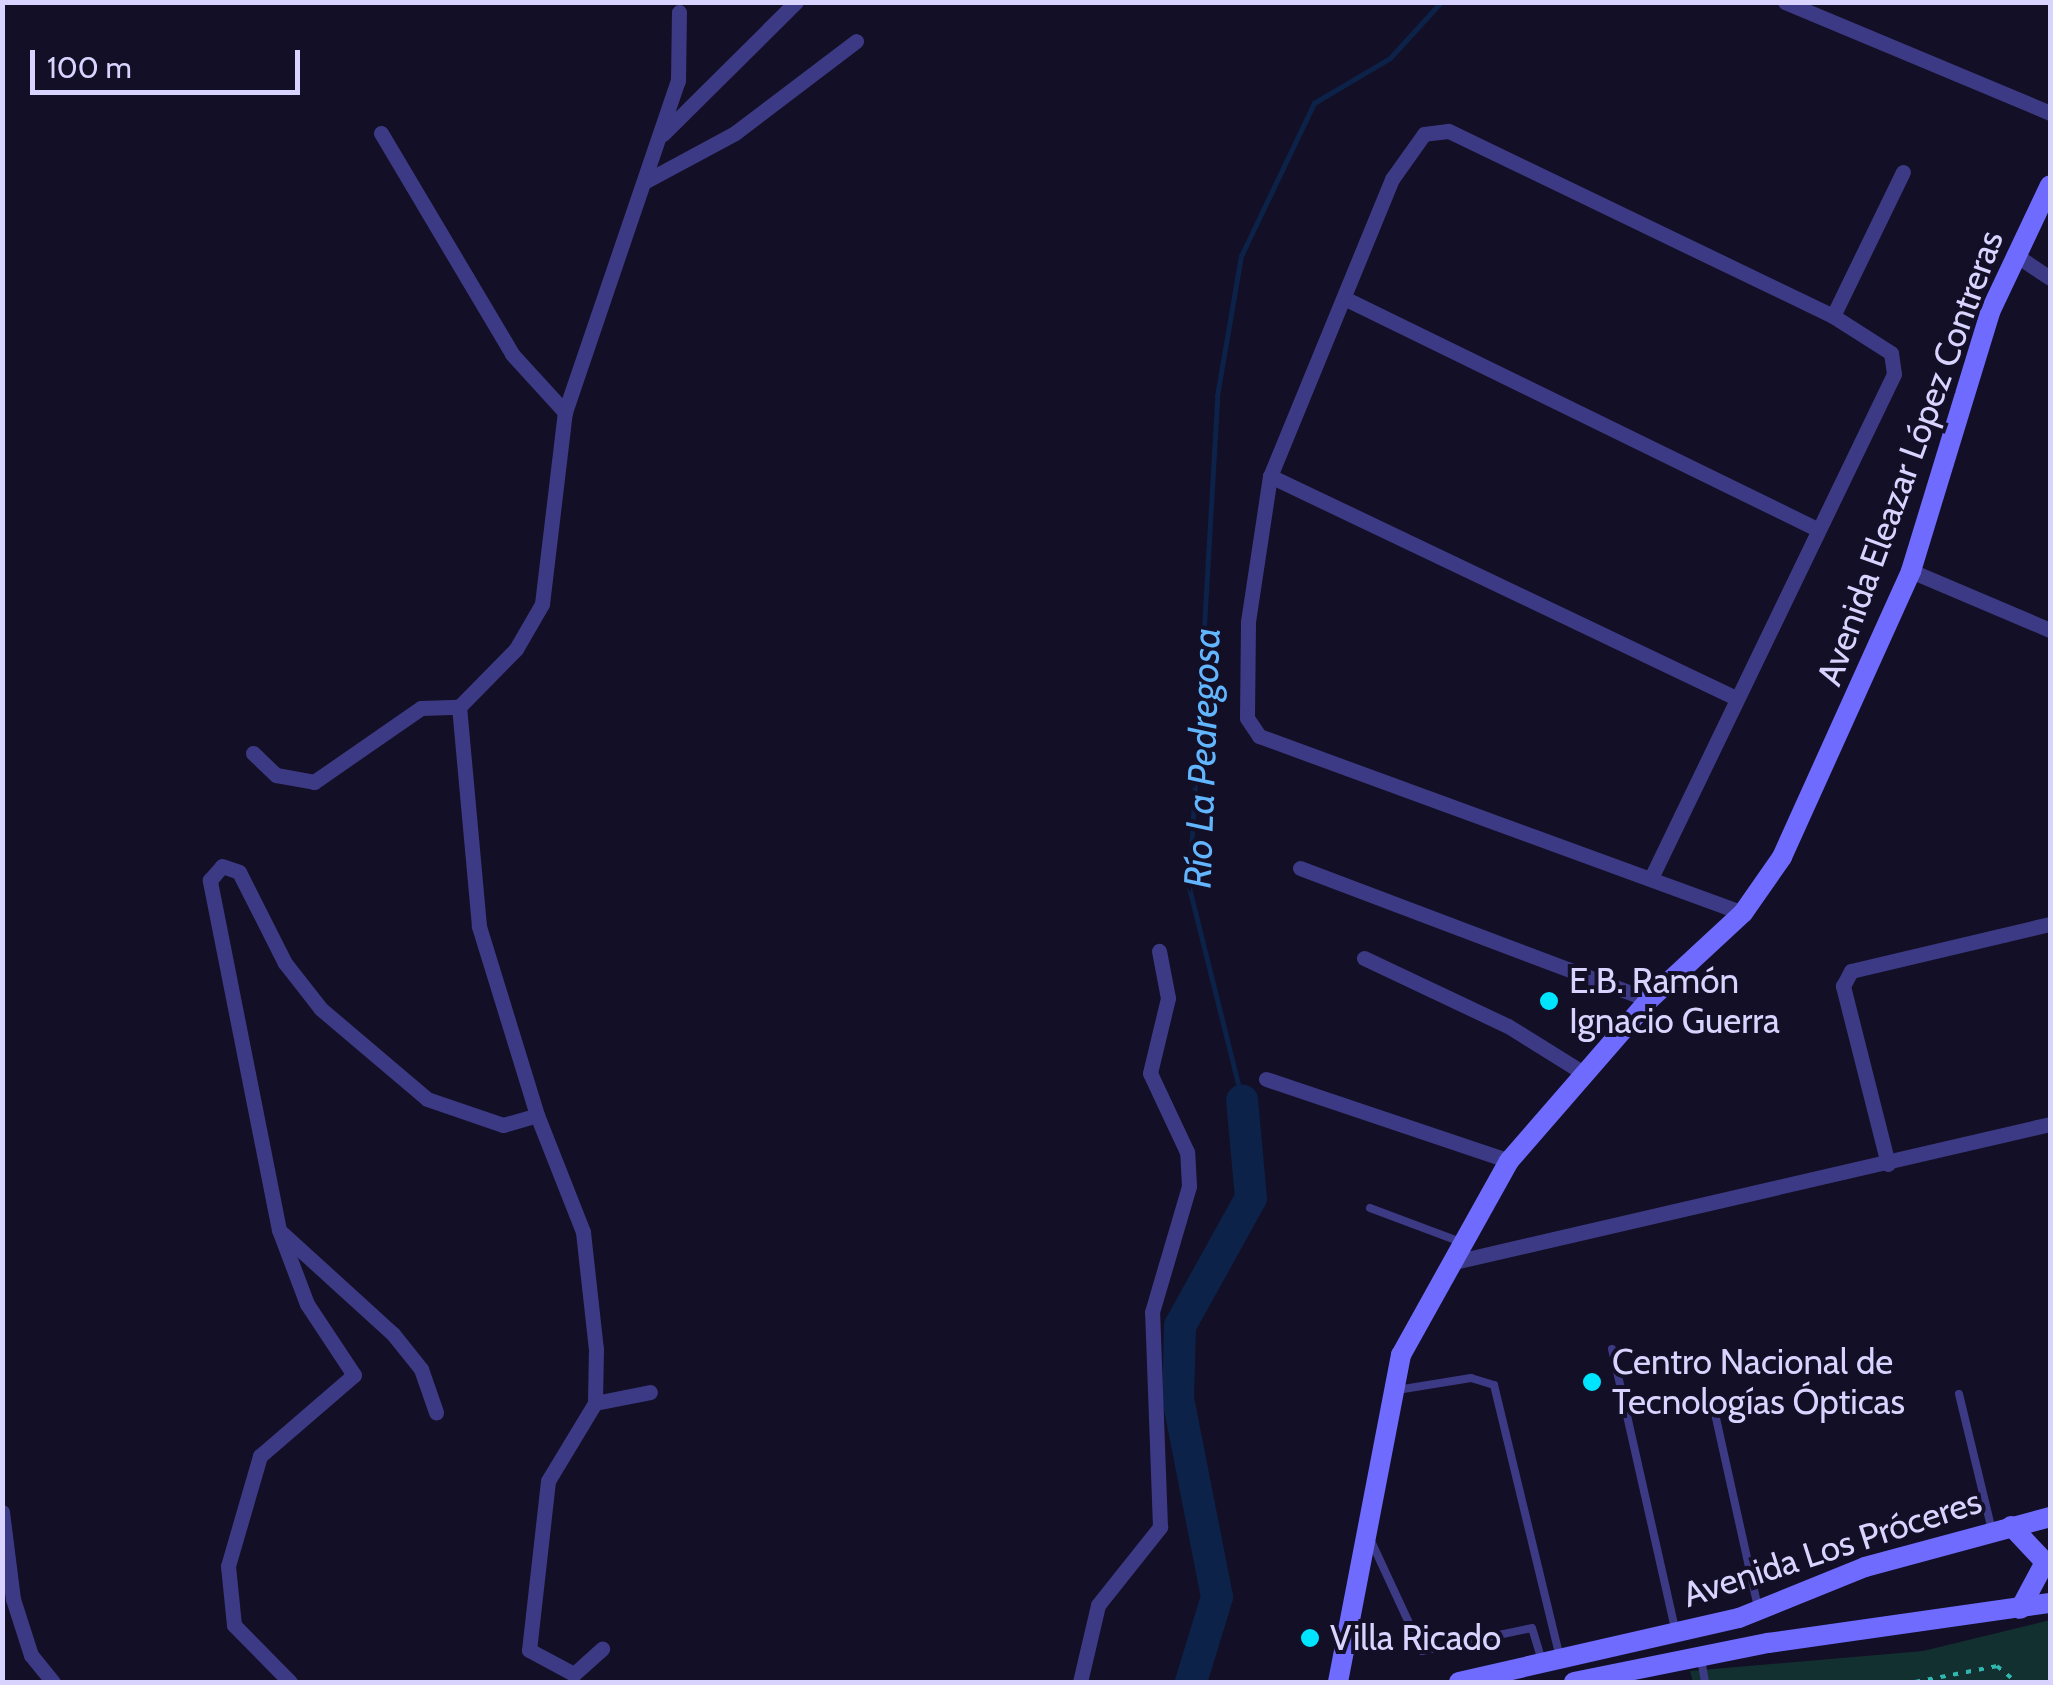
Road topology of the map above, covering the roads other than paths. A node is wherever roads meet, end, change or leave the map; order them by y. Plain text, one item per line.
1 (796, 2) edge
2 (1785, 2) edge
3 (1813, 8) edge
4 (678, 12) dead end
5 (856, 41) dead end
6 (2050, 114) edge
7 (381, 133) dead end
8 (660, 137) junction
9 (1902, 172) dead end
10 (646, 181) junction
11 (2050, 185) edge
12 (2014, 254) junction
13 (2050, 278) edge
14 (1344, 298) junction
15 (1833, 316) junction
16 (565, 412) junction
17 (1270, 476) junction
18 (1815, 528) junction
19 (1911, 570) junction
20 (2050, 630) edge
21 (1736, 698) junction
22 (458, 707) junction
23 (254, 753) dead end
24 (1300, 868) dead end
25 (1652, 876) junction
26 (1743, 913) junction
27 (2050, 924) edge
28 (1160, 951) dead end
29 (1364, 958) dead end
30 (1650, 1000) junction
31 (1584, 1074) junction
32 (1266, 1079) dead end
33 (537, 1115) junction
34 (2050, 1124) edge
35 (1509, 1161) junction
36 (1888, 1164) junction
37 (1370, 1208) dead end
38 (279, 1230) junction
39 (1461, 1242) junction
40 (1450, 1263) junction
41 (1612, 1350) dead end
42 (1390, 1391) junction
43 (650, 1392) dead end
44 (1959, 1394) dead end
45 (1712, 1400) dead end
46 (595, 1403) junction
47 (436, 1412) dead end
48 (2, 1512) edge
49 (2050, 1517) edge
50 (2001, 1528) junction
51 (1371, 1541) junction
52 (2050, 1603) edge
53 (2020, 1609) junction
54 (1758, 1612) junction
55 (1676, 1632) junction
56 (602, 1648) dead end
57 (1701, 1654) junction
58 (1552, 1660) junction
59 (53, 1682) edge
60 (290, 1682) edge
61 (1080, 1682) edge
62 (1338, 1682) edge
63 (1459, 1682) edge
64 (1574, 1682) edge
65 (1706, 1682) edge

1 - 8 street
2 - 3 street
3 - 6 street
4 - 8 street
5 - 10 street
7 - 16 street
8 - 10 street
9 - 15 street
10 - 16 street
11 - 12 street, Avenida Eleazar López Contreras
12 - 13 street
12 - 19 street, Avenida Eleazar López Contreras
14 - 15 street
14 - 17 street
14 - 18 street
15 - 18 street
16 - 22 street
17 - 21 street
17 - 25 street
18 - 21 street
19 - 20 street
19 - 26 street, Avenida Eleazar López Contreras
21 - 25 street
22 - 23 street
22 - 33 street
24 - 30 street
25 - 26 street
26 - 30 street, Avenida Eleazar López Contreras
27 - 36 street
28 - 61 street
29 - 31 street
30 - 31 street, Avenida Eleazar López Contreras
31 - 35 street, Avenida Eleazar López Contreras
32 - 35 street
33 - 38 street
33 - 46 street
34 - 36 street
35 - 39 street, Avenida Eleazar López Contreras
36 - 40 street
37 - 39 lane
38 - 47 street
38 - 60 street
39 - 40 street, Avenida Eleazar López Contreras
40 - 42 street, Avenida Eleazar López Contreras
41 - 55 lane
42 - 51 street, Avenida Eleazar López Contreras
42 - 58 lane
43 - 46 street
44 - 50 lane
45 - 54 lane
46 - 56 street
48 - 59 street
49 - 50 street, Avenida Los Próceres
50 - 53 street
50 - 54 street, Avenida Los Próceres
51 - 58 lane
51 - 62 street, Avenida Eleazar López Contreras
52 - 53 street, Avenida Los Próceres
53 - 57 street, Avenida Los Próceres
54 - 55 street, Avenida Los Próceres
55 - 58 street, Avenida Los Próceres
57 - 64 street, Avenida Los Próceres
57 - 65 lane
58 - 63 street, Avenida Los Próceres

